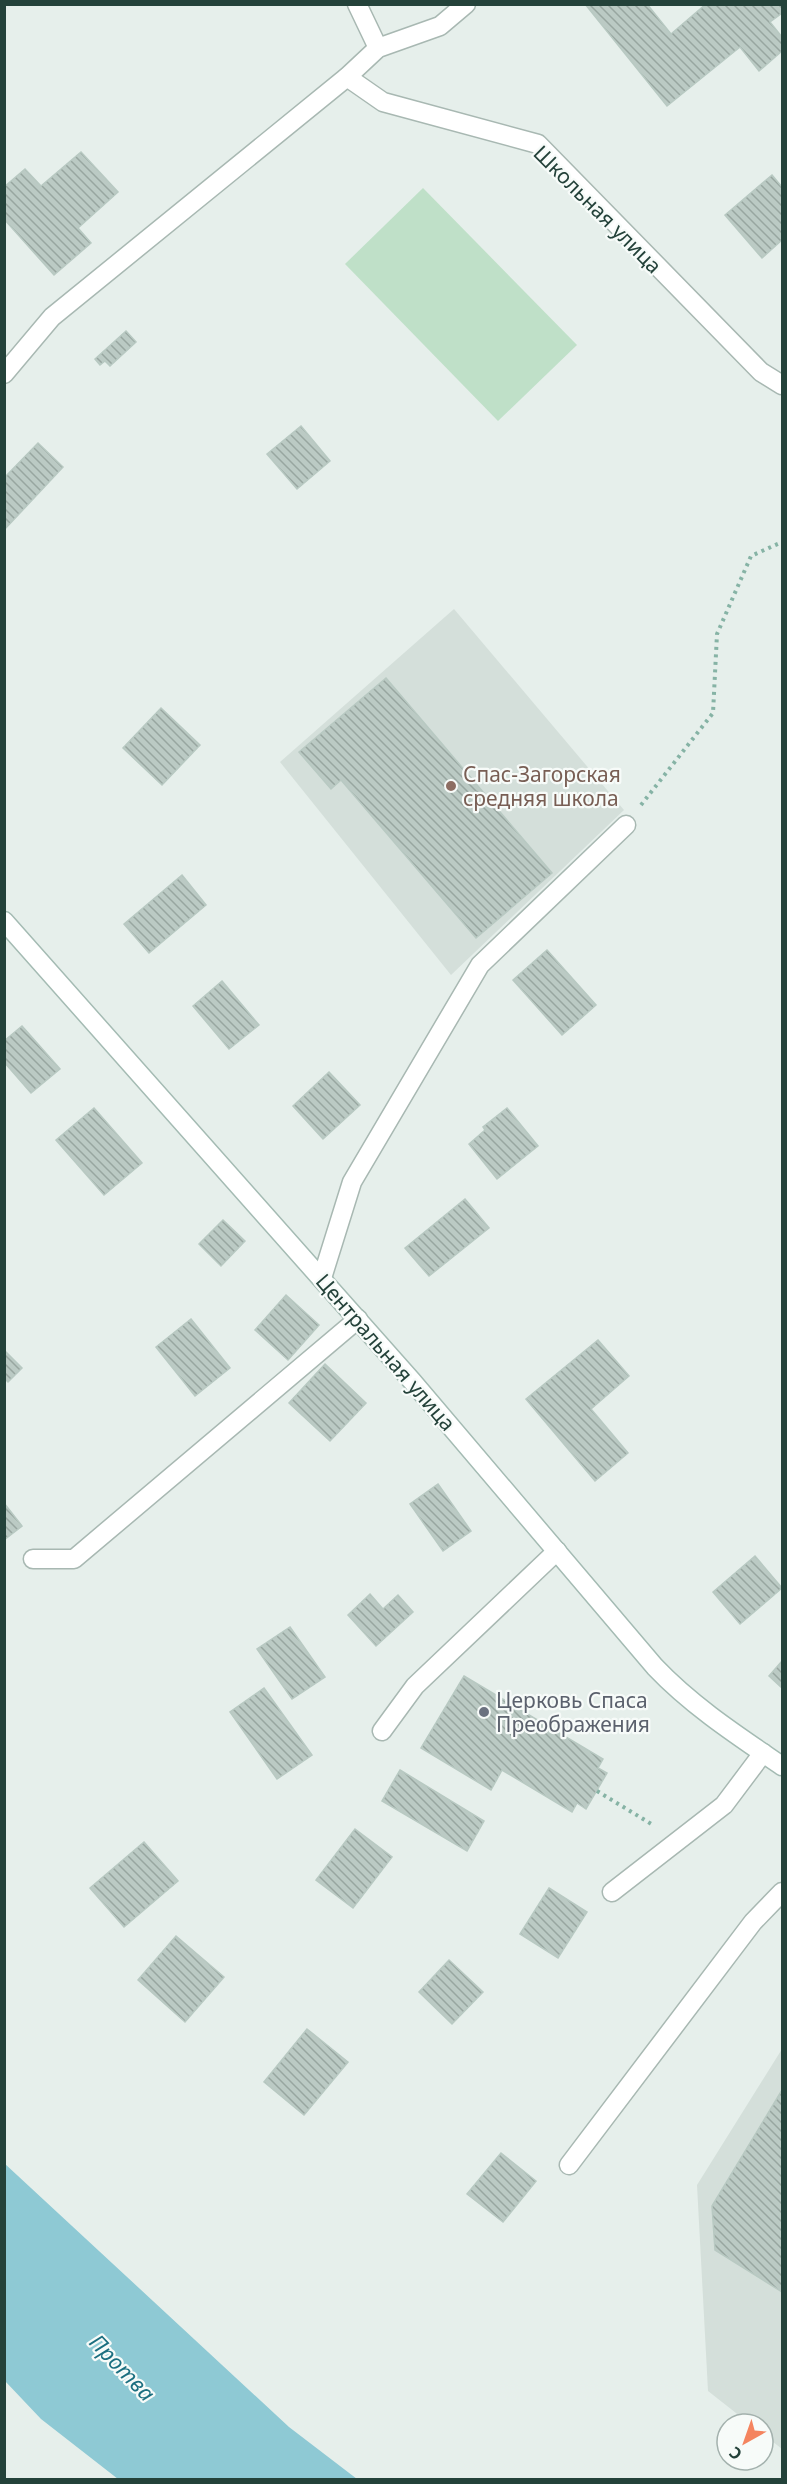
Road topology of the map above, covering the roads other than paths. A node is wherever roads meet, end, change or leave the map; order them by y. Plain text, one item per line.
1 (357, 4) edge
2 (466, 4) edge
3 (378, 48) junction
4 (348, 77) junction
5 (4, 374) edge
6 (783, 385) edge
7 (626, 825) road end
8 (4, 921) edge
9 (322, 1278) junction
10 (358, 1319) junction
11 (557, 1551) junction
12 (33, 1559) dead end
13 (382, 1731) dead end
14 (763, 1753) junction
15 (783, 1766) edge
16 (612, 1892) dead end
17 (783, 1892) edge
18 (569, 2164) dead end

1 - 3 street
2 - 3 street
3 - 4 street
4 - 5 street
4 - 6 street, Школьная улица
7 - 9 street
8 - 9 street, Центральная улица
9 - 10 street, Центральная улица
10 - 11 street, Центральная улица
10 - 12 street
11 - 13 street
11 - 14 street, Центральная улица
14 - 15 street, Центральная улица
14 - 16 street
17 - 18 street

